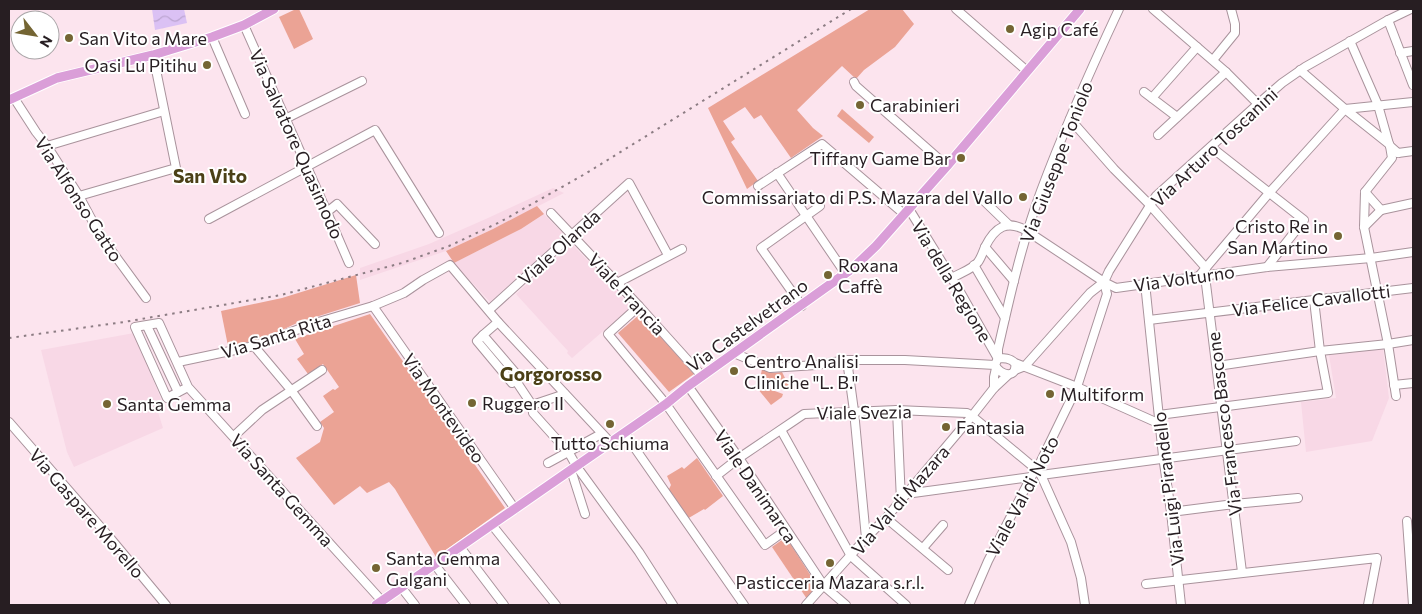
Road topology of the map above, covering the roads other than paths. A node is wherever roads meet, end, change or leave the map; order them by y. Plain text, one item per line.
1 (274, 9) edge
2 (1080, 9) edge
3 (1119, 9) edge
4 (1153, 9) edge
5 (1231, 9) edge
6 (1411, 9) edge
7 (961, 10) edge
8 (1388, 20) junction
9 (244, 24) junction
10 (212, 37) junction
11 (1350, 42) junction
12 (1197, 47) junction
13 (1413, 51) edge
14 (1400, 53) junction
15 (153, 55) junction
16 (1213, 60) junction
17 (1300, 70) junction
18 (1027, 71) junction
19 (1226, 72) junction
20 (362, 81) dead end
21 (854, 82) dead end
22 (1413, 84) edge
23 (1144, 92) dead end
24 (1152, 98) junction
25 (11, 99) edge
26 (1413, 102) edge
27 (1258, 104) junction
28 (1378, 106) junction
29 (1345, 108) junction
30 (164, 111) junction
31 (245, 114) dead end
32 (1177, 116) junction
33 (285, 118) junction
34 (1070, 119) junction
35 (1158, 135) dead end
36 (1390, 145) junction
37 (48, 146) junction
38 (1211, 146) junction
39 (1413, 151) edge
40 (1395, 156) junction
41 (306, 166) junction
42 (947, 166) junction
43 (777, 173) junction
44 (758, 186) dead end
45 (1365, 192) junction
46 (1269, 193) junction
47 (79, 196) junction
48 (981, 198) dead end
49 (1413, 203) edge
50 (1149, 204) junction
51 (820, 206) dead end
52 (1381, 210) junction
53 (906, 211) junction
54 (327, 212) junction
55 (550, 213) dead end
56 (806, 216) junction
57 (209, 219) dead end
58 (1009, 225) junction
59 (1364, 227) junction
60 (1028, 231) junction
61 (439, 233) dead end
62 (572, 235) junction
63 (375, 244) dead end
64 (985, 247) junction
65 (682, 249) dead end
66 (1413, 252) edge
67 (668, 255) junction
68 (1371, 258) junction
69 (349, 263) dead end
70 (974, 265) junction
71 (1267, 267) junction
72 (845, 274) junction
73 (1204, 274) junction
74 (952, 278) junction
75 (1014, 282) junction
76 (1104, 282) junction
77 (617, 283) junction
78 (1145, 283) junction
79 (1413, 288) edge
80 (1378, 292) junction
81 (146, 298) dead end
82 (1314, 300) junction
83 (373, 306) junction
84 (640, 306) junction
85 (802, 306) junction
86 (489, 310) junction
87 (1211, 312) junction
88 (1005, 318) junction
89 (1149, 320) junction
90 (498, 322) junction
91 (147, 326) junction
92 (1413, 340) edge
93 (1388, 344) junction
94 (254, 346) junction
95 (1320, 351) junction
96 (736, 354) junction
97 (847, 360) junction
98 (996, 360) junction
99 (178, 362) junction
100 (1025, 366) junction
101 (1217, 366) junction
102 (1012, 369) junction
103 (322, 370) dead end
104 (702, 376) junction
105 (1413, 383) edge
106 (1394, 385) junction
107 (688, 386) junction
108 (188, 387) junction
109 (1077, 387) junction
110 (291, 390) junction
111 (992, 390) junction
112 (178, 392) junction
113 (565, 394) junction
114 (1396, 396) dead end
115 (666, 404) junction
116 (532, 405) junction
117 (1222, 406) junction
118 (897, 410) junction
119 (854, 411) junction
120 (972, 416) junction
121 (1159, 419) junction
122 (9, 422) edge
123 (317, 426) dead end
124 (781, 430) junction
125 (601, 434) junction
126 (625, 434) junction
127 (234, 436) junction
128 (1296, 441) dead end
129 (611, 443) junction
130 (1227, 451) junction
131 (569, 453) junction
132 (738, 458) junction
133 (1163, 458) junction
134 (548, 463) dead end
135 (574, 469) junction
136 (1036, 474) junction
137 (716, 476) junction
138 (904, 498) junction
139 (1298, 498) dead end
140 (1234, 504) junction
141 (515, 509) junction
142 (1171, 512) junction
143 (586, 514) dead end
144 (886, 518) junction
145 (1406, 521) dead end
146 (492, 525) junction
147 (943, 525) dead end
148 (786, 530) junction
149 (866, 538) junction
150 (460, 547) junction
151 (1411, 547) edge
152 (923, 548) junction
153 (851, 556) junction
154 (435, 565) junction
155 (948, 570) dead end
156 (1242, 572) junction
157 (1179, 580) junction
158 (1146, 584) dead end
159 (824, 586) junction
160 (401, 587) junction
161 (379, 603) edge
162 (166, 605) edge
163 (415, 605) edge
164 (466, 605) edge
165 (504, 605) edge
166 (556, 605) edge
167 (673, 605) edge
168 (744, 605) edge
169 (806, 605) edge
170 (846, 605) edge
171 (906, 605) edge
172 (969, 605) edge
173 (1085, 605) edge
174 (1181, 605) edge
175 (1368, 605) edge
176 (1413, 605) edge

1 - 9 main road
2 - 18 main road, Via Castelvetrano
3 - 34 street, Via Giuseppe Toniolo
4 - 12 street
5 - 16 street
6 - 8 street, Via Arturo Toscanini
7 - 18 street
8 - 11 street, Via Arturo Toscanini
8 - 14 street
9 - 10 main road
9 - 33 street, Via Salvatore Quasimodo
10 - 15 main road
10 - 31 street
11 - 17 street, Via Arturo Toscanini
11 - 28 street
12 - 16 street
12 - 24 street
13 - 14 street
14 - 22 street
15 - 25 main road
15 - 30 street
16 - 19 street
17 - 27 street, Via Arturo Toscanini
17 - 29 street
18 - 42 main road, Via Castelvetrano
19 - 27 street
19 - 32 street
20 - 33 street
21 - 42 street
23 - 24 street
24 - 32 street
25 - 37 street, Via Alfonso Gatto
26 - 28 street
27 - 38 street, Via Arturo Toscanini
28 - 29 street
28 - 36 street
29 - 36 street
29 - 46 street
30 - 37 street
30 - 47 street
32 - 35 street
33 - 41 street, Via Salvatore Quasimodo
34 - 50 street
34 - 60 street, Via Giuseppe Toniolo
36 - 40 street
37 - 47 street, Via Alfonso Gatto
38 - 46 street
38 - 50 street, Via Arturo Toscanini
39 - 40 street
40 - 45 street
41 - 54 street, Via Salvatore Quasimodo
41 - 57 street
41 - 61 street
42 - 53 main road, Via Castelvetrano
43 - 44 street
43 - 53 street, Via della Regione
43 - 56 street
45 - 52 street
45 - 59 street
46 - 71 street
46 - 73 street
47 - 81 street, Via Alfonso Gatto
48 - 58 street
49 - 52 street
50 - 73 street
50 - 76 street, Via Arturo Toscanini
51 - 56 street
52 - 59 street
53 - 72 main road, Via Castelvetrano
53 - 74 street, Via della Regione
54 - 63 street
54 - 69 street, Via Salvatore Quasimodo
55 - 62 street, Viale Francia
56 - 72 street
56 - 85 street
58 - 60 street
58 - 64 street
59 - 68 street
60 - 75 street, Via Giuseppe Toniolo
60 - 76 street
62 - 67 street, Viale Olanda
62 - 77 street, Viale Francia
62 - 86 street, Viale Olanda
64 - 70 street
64 - 75 street
65 - 67 street
66 - 68 street, Via Volturno
67 - 77 street
68 - 71 street, Via Volturno
68 - 80 street
70 - 74 street
70 - 88 street
71 - 73 street, Via Volturno
72 - 85 main road, Via Castelvetrano
73 - 78 street, Via Volturno
73 - 87 street, Via Francesco Bascone
74 - 98 street, Via della Regione
75 - 88 street, Via Giuseppe Toniolo
76 - 78 street, Via Volturno
76 - 100 street
76 - 109 street, Viale Val di Noto
77 - 84 street, Viale Francia
78 - 89 street, Via Luigi Pirandello
79 - 80 street, Via Felice Cavallotti
80 - 82 street, Via Felice Cavallotti
80 - 93 street
82 - 87 street, Via Felice Cavallotti
82 - 95 street
83 - 86 street, Via Santa Rita
83 - 94 street, Via Santa Rita
83 - 141 street, Via Montevideo
84 - 104 street, Viale Francia
84 - 115 street
85 - 96 main road, Via Castelvetrano
86 - 90 street
87 - 89 street, Via Felice Cavallotti
87 - 101 street, Via Francesco Bascone
88 - 98 street, Via Giuseppe Toniolo
89 - 121 street, Via Luigi Pirandello
90 - 113 street
90 - 116 street
91 - 99 street, Via Santa Gemma
91 - 112 street
91 - 112 street
92 - 93 street
93 - 95 street
93 - 106 street
94 - 99 street, Via Santa Rita
94 - 110 street
95 - 101 street
95 - 117 street
96 - 97 street
96 - 104 main road, Via Castelvetrano
97 - 98 street
97 - 119 street
98 - 102 street
98 - 102 street
98 - 111 street, Via Giuseppe Toniolo
99 - 108 street, Via Santa Gemma
100 - 102 street
100 - 109 street
101 - 117 street, Via Francesco Bascone
102 - 111 street, Via Val di Mazara
103 - 110 street
104 - 107 main road, Via Castelvetrano
105 - 106 street
106 - 114 street
107 - 115 main road, Via Castelvetrano
107 - 132 street, Viale Danimarca
108 - 112 street
108 - 127 street, Via Santa Gemma
109 - 121 street
109 - 136 street, Viale Val di Noto
110 - 123 street
110 - 127 street
111 - 120 street, Via Val di Mazara
113 - 116 street
113 - 125 street
115 - 126 main road, Via Castelvetrano
115 - 137 street
116 - 131 street
117 - 121 street
117 - 130 street, Via Francesco Bascone
118 - 119 street, Viale Svezia
118 - 120 street, Viale Svezia
118 - 138 street
119 - 124 street, Viale Svezia
119 - 149 street
120 - 136 street
120 - 138 street, Via Val di Mazara
121 - 133 street, Via Luigi Pirandello
122 - 162 street, Via Gaspare Morello
124 - 132 street, Viale Svezia
124 - 153 street
125 - 129 street
125 - 131 street
126 - 129 main road, Via Castelvetrano
126 - 168 street
127 - 161 street, Via Santa Gemma
128 - 130 street
129 - 135 main road, Via Castelvetrano
130 - 133 street
130 - 140 street, Via Francesco Bascone
131 - 134 street
131 - 135 street
132 - 137 street, Viale Svezia
132 - 148 street, Viale Danimarca
133 - 136 street
133 - 142 street, Via Luigi Pirandello
135 - 141 main road, Via Castelvetrano
135 - 143 street
135 - 167 street
136 - 138 street
136 - 172 street, Viale Val di Noto
136 - 173 street
137 - 148 street
138 - 144 street, Via Val di Mazara
139 - 140 street
140 - 142 street
140 - 156 street, Via Francesco Bascone
141 - 146 main road, Via Castelvetrano
142 - 157 street, Via Luigi Pirandello
144 - 149 street, Via Val di Mazara
144 - 152 street
145 - 151 street
146 - 150 main road, Via Castelvetrano
146 - 166 street
147 - 152 street
148 - 159 street, Viale Danimarca
149 - 153 street, Via Val di Mazara
150 - 154 main road, Via Castelvetrano
150 - 165 street
151 - 176 street
152 - 155 street
153 - 159 street, Via Val di Mazara
153 - 171 street
154 - 160 main road, Via Castelvetrano
154 - 164 street
156 - 157 street
156 - 175 street
157 - 158 street
157 - 174 street, Via Luigi Pirandello
159 - 169 street, Via Val di Mazara
159 - 170 street, Viale Danimarca
160 - 161 main road, Via Castelvetrano
160 - 163 street

